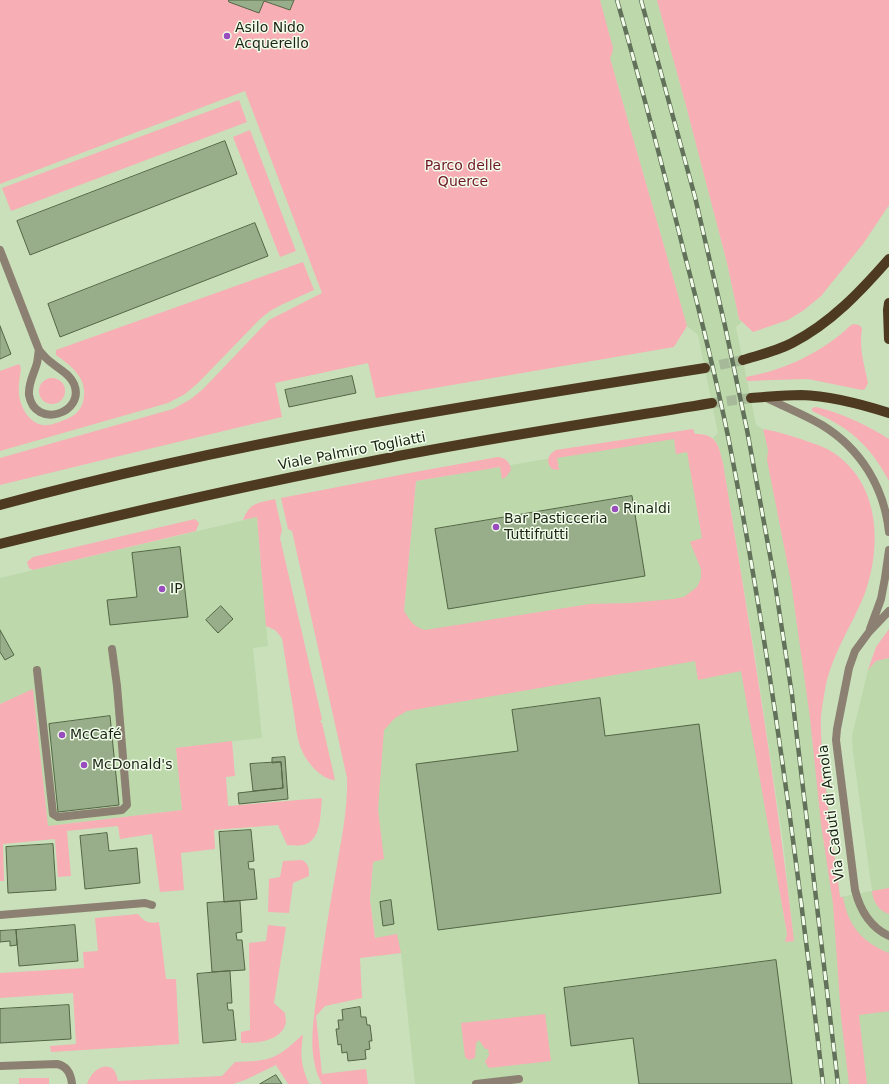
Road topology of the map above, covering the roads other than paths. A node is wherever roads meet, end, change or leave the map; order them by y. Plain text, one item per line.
1 (0, 250) edge
2 (889, 259) edge
3 (889, 303) edge
4 (889, 339) edge
5 (39, 350) junction
6 (743, 360) tunnel mouth
7 (705, 368) tunnel mouth
8 (763, 397) junction
9 (751, 398) tunnel mouth
10 (712, 403) tunnel mouth
11 (889, 413) edge
12 (0, 505) edge
13 (889, 532) edge
14 (0, 544) edge
15 (889, 550) edge
16 (889, 611) edge
17 (869, 632) junction
18 (112, 649) dead end
19 (37, 670) dead end
20 (152, 905) dead end
21 (0, 915) edge
22 (889, 936) edge
23 (0, 1066) edge
24 (519, 1079) dead end
25 (72, 1084) edge
26 (476, 1084) edge

1 - 5 street
2 - 6 main road
3 - 4 main road
5 - 5 street
7 - 12 main road, Viale Palmiro Togliatti
8 - 9 main road
8 - 11 main road
8 - 13 street
10 - 14 main road, Viale Palmiro Togliatti
15 - 17 street, Via Caduti di Amola
16 - 17 street, Via Caduti di Amola
17 - 22 street, Via Caduti di Amola
18 - 19 street
20 - 21 street
23 - 25 street
24 - 26 street

